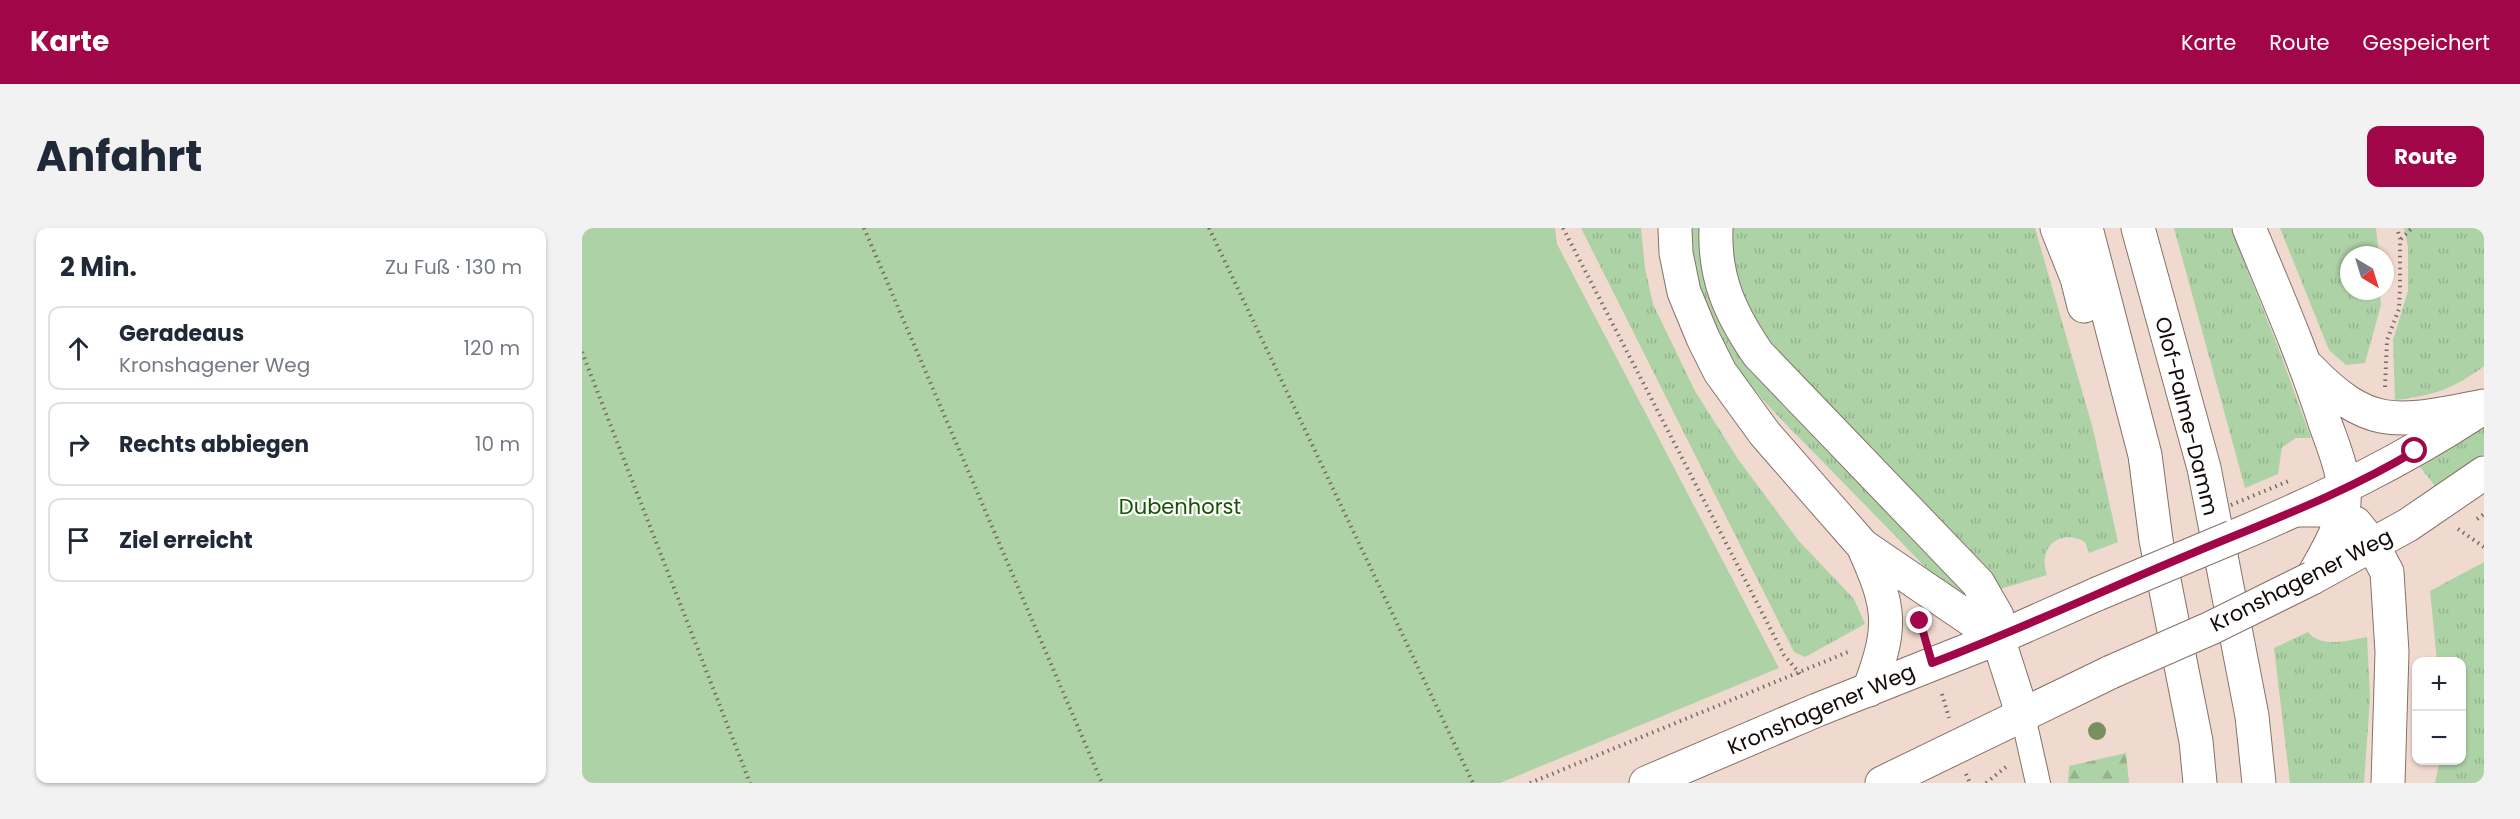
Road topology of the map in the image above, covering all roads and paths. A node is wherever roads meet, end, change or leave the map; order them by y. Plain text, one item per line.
1 (864, 228) edge
2 (1209, 228) edge
3 (1563, 228) edge
4 (1676, 228) edge
5 (1716, 228) edge
6 (2057, 228) edge
7 (2085, 228) edge
8 (2138, 228) edge
9 (2249, 228) edge
10 (2397, 228) edge
11 (2412, 228) edge
12 (2400, 239) junction
13 (582, 352) edge
14 (2306, 364) junction
15 (2484, 406) edge
16 (2384, 418) junction
17 (2484, 473) edge
18 (2343, 502) junction
19 (2459, 530) dead end
20 (2156, 540) junction
21 (2372, 544) junction
22 (1863, 546) junction
23 (2484, 547) edge
24 (2312, 578) junction
25 (1998, 638) junction
26 (1853, 650) dead end
27 (1932, 663) junction
28 (1800, 674) junction
29 (1869, 690) junction
30 (2023, 716) junction
31 (1958, 748) junction
32 (750, 783) edge
33 (1102, 783) edge
34 (1473, 783) edge
35 (1530, 783) edge
36 (1646, 783) edge
37 (1882, 783) edge
38 (1970, 783) edge
39 (2038, 783) edge
40 (2200, 783) edge
41 (2259, 783) edge
42 (2388, 783) edge

1 - 33 path
2 - 34 path
3 - 28 path
4 - 22 main road
5 - 25 main road
6 - 20 main road
7 - 20 main road
8 - 41 main road, Olof-Palme-Damm
9 - 14 main road
10 - 12 path
11 - 12 path
12 - 16 path
13 - 32 path
14 - 16 main road
14 - 18 main road
15 - 16 main road
15 - 18 main road, Kronshagener Weg
17 - 21 main road, Kronshagener Weg
18 - 21 main road
18 - 24 main road
18 - 25 main road, Kronshagener Weg, bridge
19 - 23 path
20 - 40 main road
21 - 24 main road, Kronshagener Weg
21 - 42 main road
22 - 25 main road
22 - 29 main road
24 - 30 main road, Kronshagener Weg, bridge
25 - 27 main road, Kronshagener Weg
25 - 30 main road
26 - 28 path
27 - 29 main road, Kronshagener Weg
27 - 31 path
28 - 35 path
29 - 36 main road, Kronshagener Weg
30 - 31 main road, Kronshagener Weg
30 - 39 street
31 - 37 main road, Kronshagener Weg
31 - 38 path

